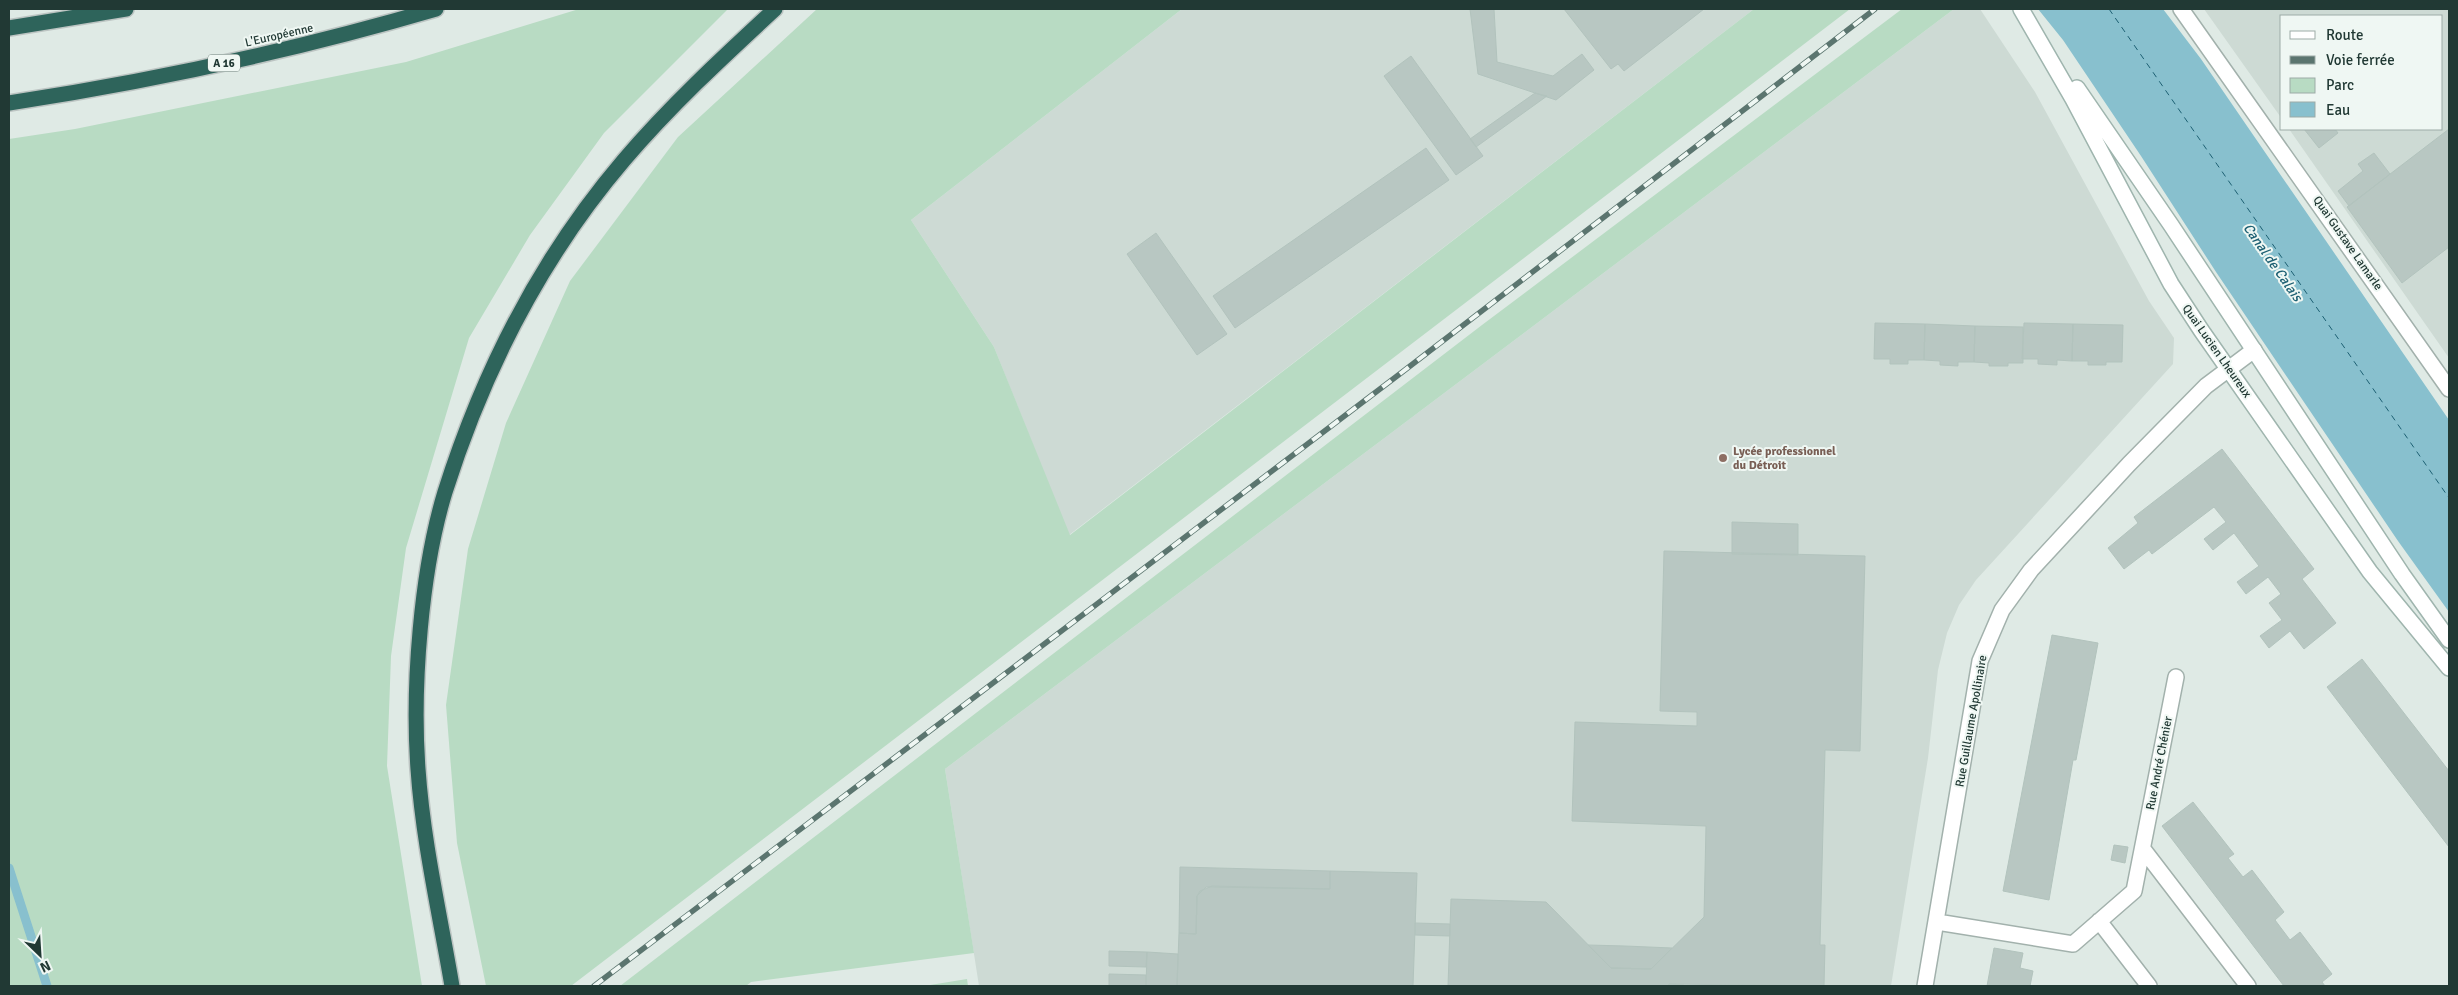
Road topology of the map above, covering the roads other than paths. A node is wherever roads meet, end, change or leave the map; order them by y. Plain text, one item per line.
1 (126, 9) edge
2 (436, 9) edge
3 (775, 9) edge
4 (2020, 9) edge
5 (2181, 9) edge
6 (9, 28) edge
7 (9, 103) edge
8 (2254, 350) junction
9 (2229, 368) junction
10 (2449, 389) edge
11 (2449, 640) edge
12 (2449, 668) edge
13 (2176, 677) dead end
14 (2143, 849) junction
15 (2099, 921) junction
16 (1936, 922) junction
17 (452, 986) edge
18 (1925, 986) edge
19 (2149, 986) edge
20 (2248, 986) edge

1 - 6 highway
2 - 7 highway, L'Européenne / A 16
3 - 17 highway
4 - 8 street, Quai Lucien Lheureux
4 - 9 street, Quai Lucien Lheureux
5 - 10 street, Quai Gustave Lamarle
8 - 9 street, Rue Guillaume Apollinaire
8 - 11 street, Quai Lucien Lheureux
9 - 12 street, Quai Lucien Lheureux
9 - 16 street, Rue Guillaume Apollinaire
13 - 14 street, Rue André Chénier
14 - 15 street, Rue André Chénier
14 - 20 street
15 - 16 street, Rue André Chénier
15 - 19 street
16 - 18 street, Rue Guillaume Apollinaire

